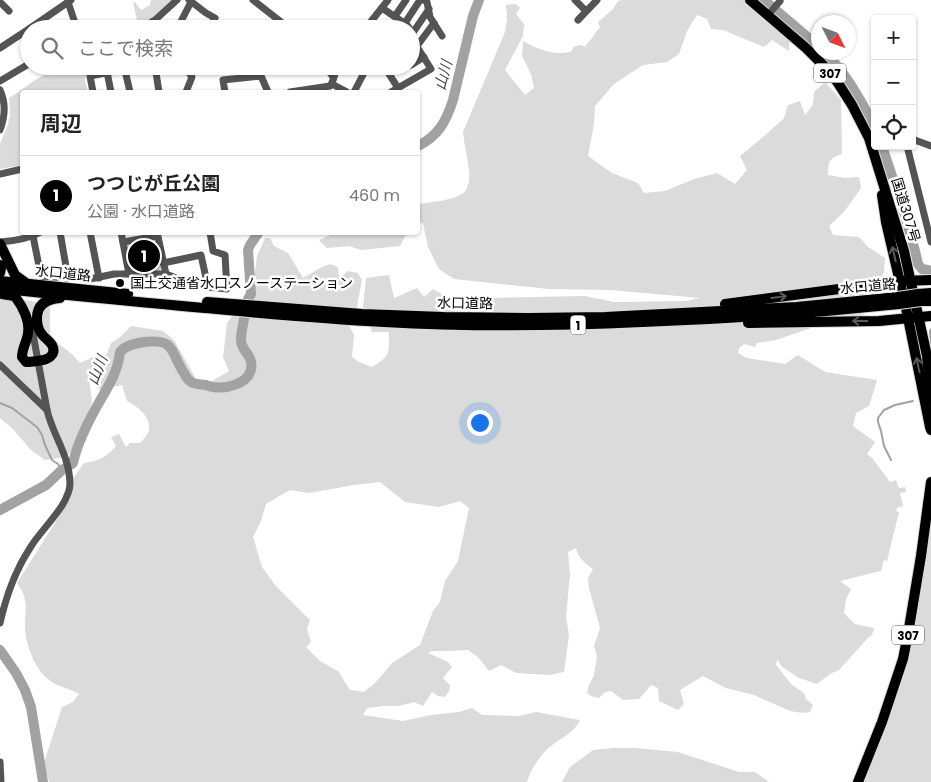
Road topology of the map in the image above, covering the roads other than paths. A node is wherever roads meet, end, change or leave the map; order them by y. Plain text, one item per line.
1 (177, 0) edge
2 (253, 0) edge
3 (388, 0) edge
4 (406, 0) edge
5 (420, 0) edge
6 (424, 0) edge
7 (575, 0) edge
8 (597, 0) edge
9 (750, 0) edge
10 (70, 1) edge
11 (190, 1) edge
12 (0, 2) edge
13 (382, 8) junction
14 (429, 9) junction
15 (9, 11) dead end
16 (586, 11) junction
17 (395, 16) junction
18 (42, 20) edge
19 (75, 20) edge
20 (155, 20) edge
21 (181, 20) edge
22 (214, 20) edge
23 (279, 20) edge
24 (372, 20) edge
25 (400, 20) edge
26 (410, 20) edge
27 (578, 20) dead end
28 (420, 22) edge
29 (434, 23) junction
30 (20, 35) edge
31 (442, 36) dead end
32 (420, 40) edge
33 (0, 48) edge
34 (420, 52) edge
35 (424, 57) junction
36 (420, 60) edge
37 (20, 69) edge
38 (94, 75) edge
39 (108, 75) edge
40 (127, 75) edge
41 (157, 75) edge
42 (191, 75) edge
43 (330, 75) edge
44 (334, 75) edge
45 (363, 75) edge
46 (388, 75) edge
47 (333, 80) junction
48 (0, 81) edge
49 (0, 90) edge
50 (93, 90) edge
51 (111, 90) edge
52 (130, 90) edge
53 (160, 90) edge
54 (187, 90) edge
55 (225, 90) edge
56 (267, 90) edge
57 (306, 90) edge
58 (345, 90) edge
59 (355, 90) edge
60 (395, 90) edge
61 (2, 98) edge
62 (0, 130) edge
63 (871, 135) edge
64 (916, 140) edge
65 (931, 146) edge
66 (874, 150) edge
67 (908, 150) edge
68 (20, 169) edge
69 (0, 174) edge
70 (928, 215) edge
71 (61, 235) edge
72 (91, 235) edge
73 (122, 235) edge
74 (139, 235) edge
75 (157, 235) edge
76 (210, 235) edge
77 (33, 236) joint
78 (123, 242) junction
79 (931, 242) edge
80 (0, 243) edge
81 (0, 255) edge
82 (163, 262) junction
83 (0, 265) edge
84 (0, 273) edge
85 (129, 274) junction
86 (166, 274) junction
87 (12, 278) dead end
88 (68, 278) junction
89 (99, 278) junction
90 (206, 278) dead end
91 (905, 280) junction
92 (931, 280) edge
93 (0, 281) edge
94 (26, 284) junction
95 (0, 289) edge
96 (931, 293) edge
97 (0, 294) edge
98 (71, 295) junction
99 (22, 297) dead end
100 (924, 299) edge
101 (898, 301) junction
102 (234, 308) junction
103 (258, 310) junction
104 (662, 314) junction
105 (931, 317) edge
106 (913, 318) junction
107 (684, 321) junction
108 (922, 335) junction
109 (38, 360) junction
110 (0, 365) edge
111 (931, 401) edge
112 (46, 410) junction
113 (931, 430) edge
114 (931, 482) edge
115 (0, 623) edge
116 (0, 762) edge
117 (1, 782) edge
118 (858, 782) edge

1 - 20 street
2 - 23 street
3 - 13 street
4 - 17 street
5 - 26 street
6 - 14 street
7 - 16 street
8 - 16 street
9 - 63 highway, 国道307号 / 307
10 - 18 street
10 - 19 street
11 - 21 street
11 - 22 street
12 - 15 street
13 - 17 street
13 - 24 street
14 - 28 street
14 - 29 street
16 - 27 street
17 - 25 street
29 - 31 street
29 - 32 street
30 - 33 street
34 - 35 street
35 - 36 street
35 - 60 street
37 - 48 street
38 - 50 street
39 - 51 street
40 - 52 street
41 - 53 street
42 - 54 street
43 - 47 street
44 - 47 street
45 - 59 street
46 - 60 street
47 - 57 street
47 - 58 street
49 - 61 street
55 - 56 street
61 - 62 street
64 - 65 street
66 - 91 highway, 国道307号 / 307
67 - 70 street
68 - 69 street
70 - 79 street
71 - 88 street
72 - 89 street
73 - 78 street
74 - 78 street
75 - 82 street
76 - 86 street
77 - 80 street
77 - 88 street
78 - 85 street
80 - 94 highway
81 - 87 street
82 - 86 street
82 - 90 street
83 - 84 highway
85 - 86 street
85 - 89 street
88 - 89 street
91 - 92 highway, 1
104 -> 91 highway, 1
91 - 106 highway, 国道307号 / 307
93 - 94 highway, 水口道路 / 1
94 - 102 highway, 水口道路 / 1
95 - 98 highway, 水口道路 / 1
96 - 100 highway, 水口道路 / 1
97 - 109 highway
98 - 102 highway, 水口道路 / 1
98 - 109 highway
99 - 109 street
100 - 101 highway, 水口道路 / 1, bridge
101 - 104 highway, 水口道路 / 1
101 - 107 highway, 水口道路 / 1
102 - 103 highway, 水口道路 / 1
103 - 104 highway, 水口道路 / 1
103 - 107 highway, 水口道路 / 1
105 - 106 highway, 1
105 - 108 highway
106 -> 107 highway, 1
106 - 108 highway, 307
113 -> 106 highway, 307
108 - 111 highway, 307
109 - 112 street
110 - 112 street
112 - 115 street
114 - 118 highway, 307
116 - 117 street

